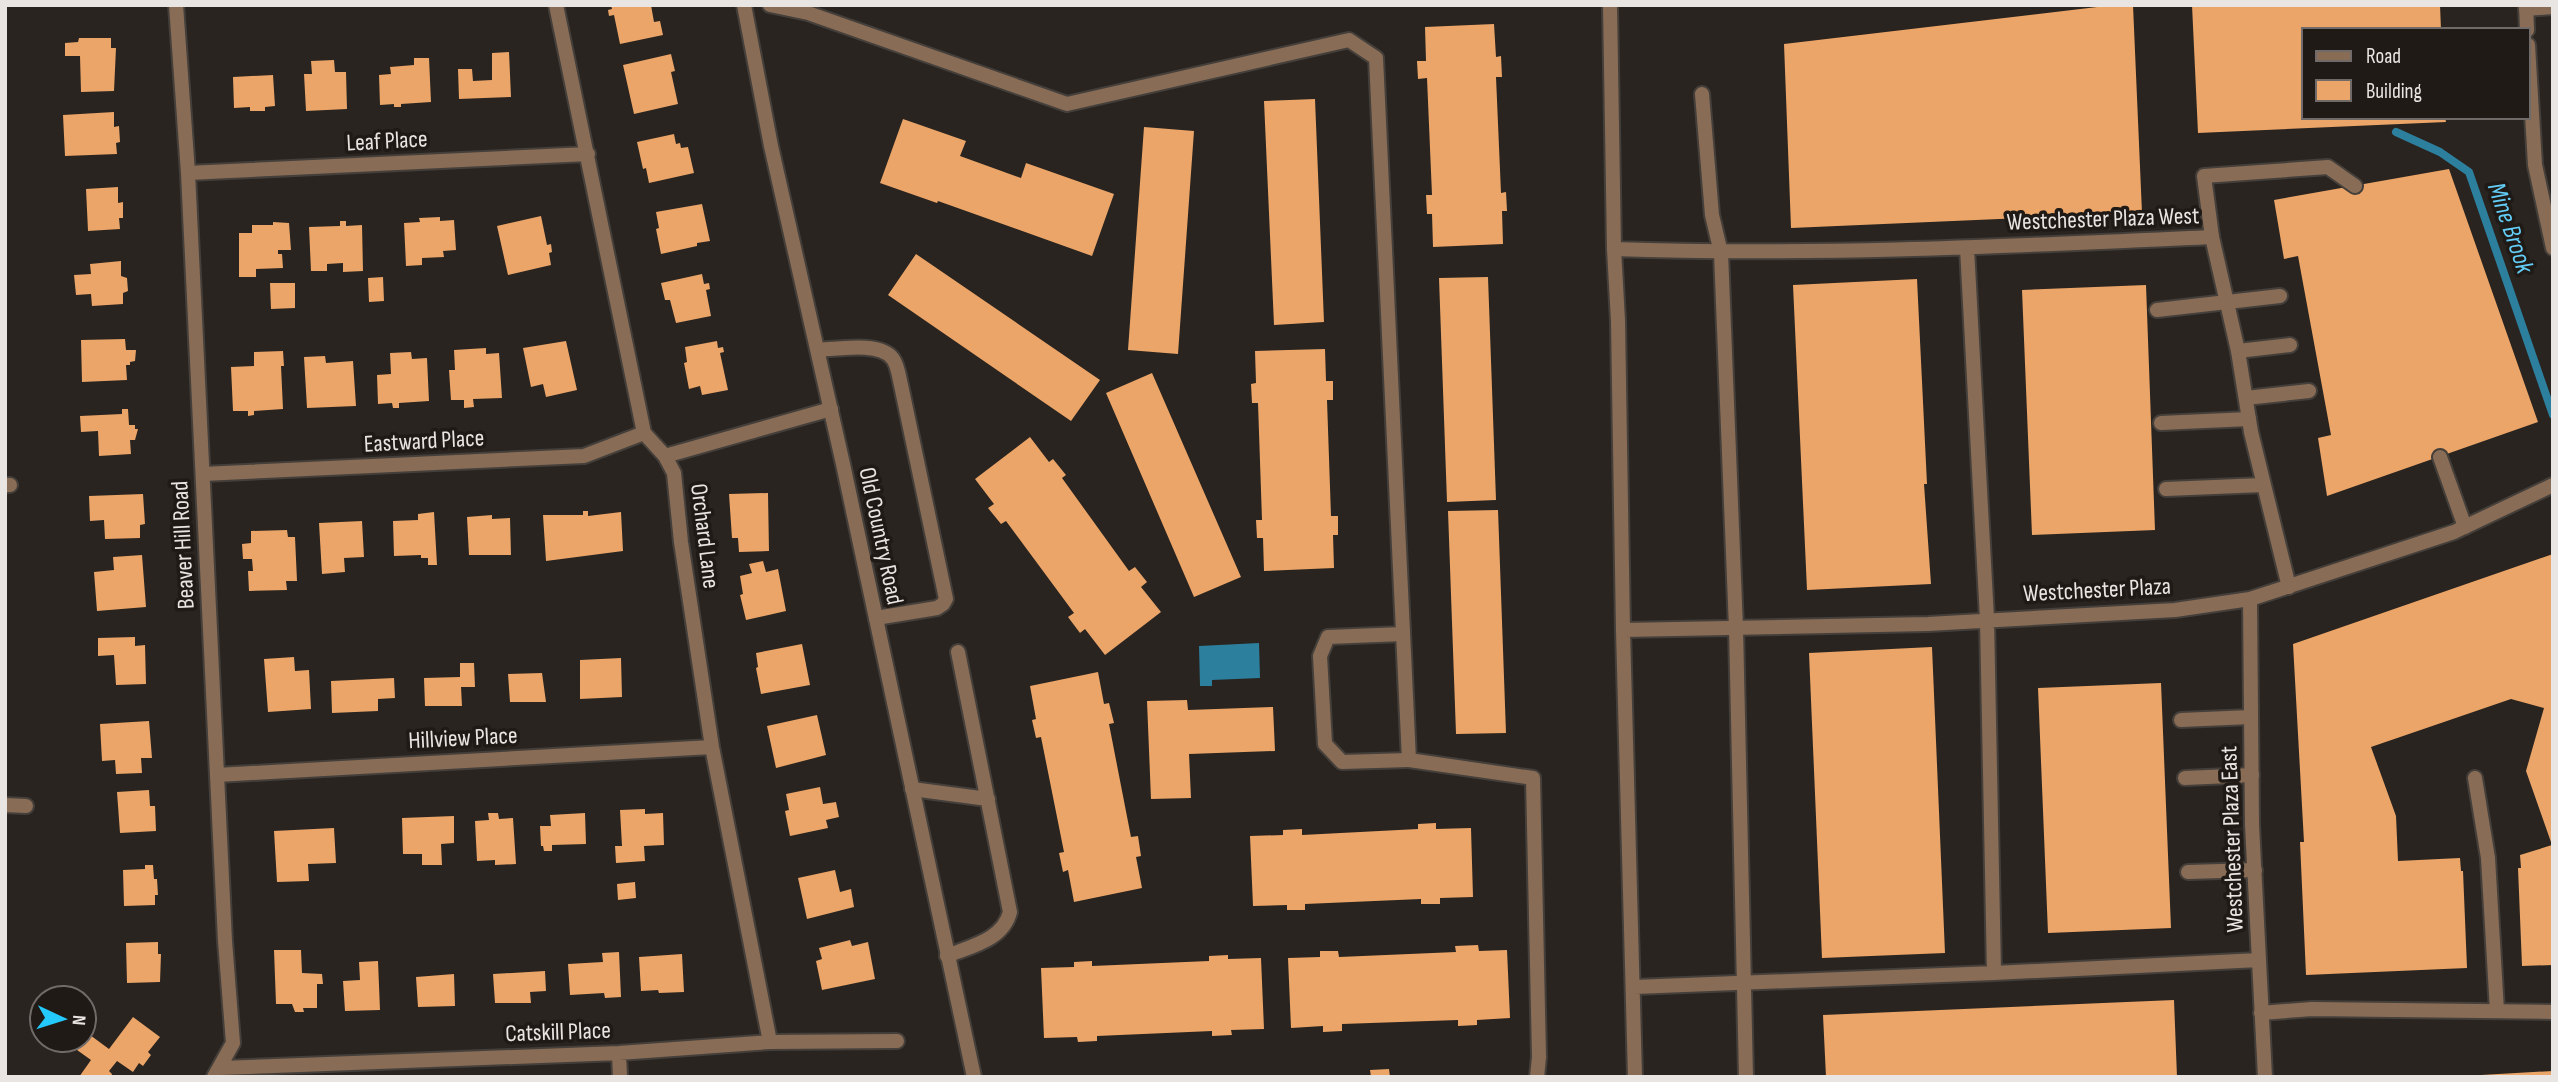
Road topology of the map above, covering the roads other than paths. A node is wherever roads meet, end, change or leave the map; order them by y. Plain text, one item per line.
1 (176, 5) edge
2 (556, 5) edge
3 (744, 5) edge
4 (769, 5) edge
5 (1610, 5) edge
6 (2526, 7) edge
7 (2553, 7) edge
8 (2527, 28) edge
9 (2530, 79) edge
10 (1702, 94) dead end
11 (588, 155) junction
12 (188, 173) junction
13 (2355, 186) dead end
14 (2212, 237) junction
15 (1967, 248) junction
16 (2553, 248) edge
17 (1614, 249) junction
18 (1721, 253) junction
19 (2280, 296) dead end
20 (2228, 302) junction
21 (2157, 310) dead end
22 (2290, 345) dead end
23 (818, 350) junction
24 (2238, 351) junction
25 (2309, 391) dead end
26 (2246, 398) junction
27 (831, 409) junction
28 (2249, 419) junction
29 (2161, 423) dead end
30 (644, 433) junction
31 (665, 456) junction
32 (2440, 457) dead end
33 (202, 474) junction
34 (2263, 485) junction
35 (2553, 485) edge
36 (2166, 489) dead end
37 (2465, 527) junction
38 (2289, 587) junction
39 (2250, 599) junction
40 (876, 618) junction
41 (1987, 619) junction
42 (1736, 628) junction
43 (1623, 630) junction
44 (1403, 634) junction
45 (958, 652) dead end
46 (2252, 717) junction
47 (2181, 720) dead end
48 (712, 747) junction
49 (1409, 760) junction
50 (217, 775) junction
51 (2252, 775) junction
52 (2475, 778) dead end
53 (2185, 779) dead end
54 (912, 789) junction
55 (988, 799) junction
56 (5, 805) edge
57 (26, 806) dead end
58 (2255, 870) junction
59 (2188, 872) dead end
60 (947, 956) junction
61 (2259, 960) junction
62 (1994, 973) junction
63 (1744, 983) junction
64 (1634, 987) junction
65 (2497, 1012) junction
66 (2553, 1012) edge
67 (2261, 1013) junction
68 (897, 1041) dead end
69 (770, 1042) junction
70 (619, 1053) junction
71 (217, 1073) edge
72 (620, 1077) edge
73 (974, 1077) edge
74 (1537, 1077) edge
75 (1635, 1077) edge
76 (1746, 1077) edge
77 (2265, 1077) edge

1 - 12 street, Beaver Hill Road
2 - 11 street
3 - 23 street, Old Country Road
4 - 44 street
5 - 17 street
6 - 7 street
6 - 8 street
9 - 16 street
10 - 18 street
11 - 12 street, Leaf Place
11 - 30 street
12 - 33 street, Beaver Hill Road
13 - 14 street
14 - 15 street, Westchester Plaza West
14 - 20 street, Westchester Plaza West
15 - 18 street, Westchester Plaza West
15 - 41 street
17 - 18 street, Westchester Plaza West
17 - 43 street
18 - 42 street
19 - 20 street
20 - 21 street
20 - 24 street, Westchester Plaza West
22 - 24 street
23 - 27 street, Old Country Road
23 - 40 street
24 - 26 street, Westchester Plaza West
25 - 26 street
26 - 28 street, Westchester Plaza West
27 - 31 street
27 - 40 street, Old Country Road
28 - 29 street
28 - 34 street, Westchester Plaza West
30 - 31 street, Orchard Lane
30 - 33 street, Eastward Place
31 - 48 street, Orchard Lane
32 - 37 street
33 - 50 street, Beaver Hill Road
34 - 36 street
34 - 38 street, Westchester Plaza West
35 - 37 street, Westchester Plaza
37 - 38 street, Westchester Plaza
38 - 39 street, Westchester Plaza
39 - 41 street, Westchester Plaza
39 - 46 street, Westchester Plaza East
40 - 54 street, Old Country Road
41 - 42 street, Westchester Plaza
41 - 62 street
42 - 43 street, Westchester Plaza
42 - 63 street
43 - 64 street
44 - 49 street
44 - 49 street
45 - 55 street
46 - 47 street
46 - 51 street, Westchester Plaza East
48 - 50 street, Hillview Place
48 - 69 street, Orchard Lane
49 - 74 street
50 - 71 street, Beaver Hill Road
51 - 53 street
51 - 58 street, Westchester Plaza East
52 - 65 street
54 - 55 street
54 - 60 street, Old Country Road
55 - 60 street
56 - 57 street
58 - 59 street
58 - 61 street, Westchester Plaza East
60 - 73 street, Old Country Road
61 - 62 street
61 - 67 street, Westchester Plaza East
62 - 63 street
63 - 64 street
63 - 76 street
64 - 75 street
65 - 66 street
65 - 67 street
67 - 77 street, Westchester Plaza East
68 - 69 street, Catskill Place
69 - 70 street, Catskill Place
70 - 71 street, Catskill Place
70 - 72 street

